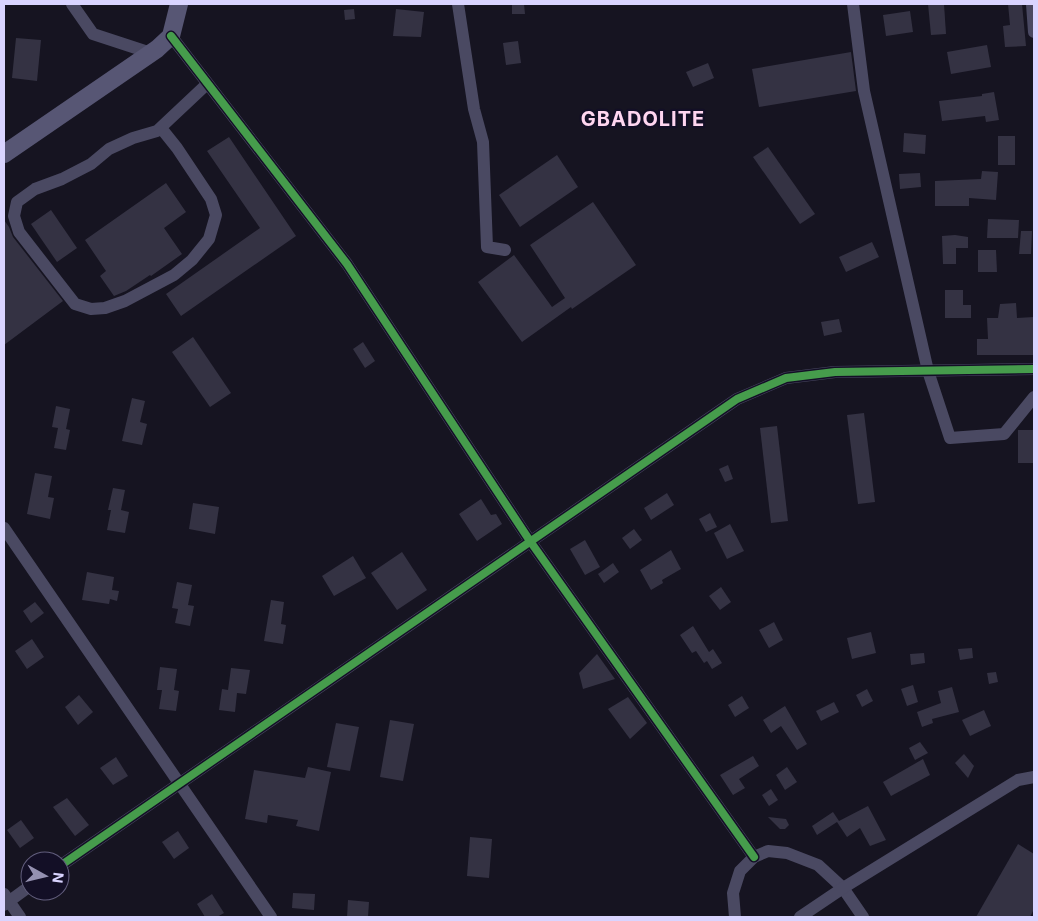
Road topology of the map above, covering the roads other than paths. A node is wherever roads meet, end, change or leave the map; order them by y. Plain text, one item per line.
1 (72, 4) edge
2 (179, 4) edge
3 (458, 4) edge
4 (853, 4) edge
5 (1032, 4) edge
6 (1034, 32) edge
7 (170, 36) junction
8 (151, 53) junction
9 (206, 84) junction
10 (161, 128) junction
11 (4, 154) edge
12 (505, 250) dead end
13 (1034, 369) edge
14 (928, 371) junction
15 (1034, 397) edge
16 (4, 528) edge
17 (530, 541) junction
18 (1034, 777) edge
19 (178, 784) junction
20 (754, 857) junction
21 (70, 859) edge
22 (843, 888) junction
23 (20, 892) edge
24 (5, 900) edge
25 (20, 917) edge
26 (270, 917) edge
27 (735, 917) edge
28 (800, 917) edge
29 (863, 917) edge

1 - 8 street
2 - 7 street
3 - 12 street
4 - 14 street
5 - 6 street
7 - 8 street
7 - 9 street
8 - 11 street
9 - 10 street
9 - 17 street
10 - 10 street
13 - 14 street
14 - 15 street
14 - 17 street
16 - 19 street
17 - 19 street
17 - 20 street
18 - 22 street
19 - 21 street
19 - 26 street
20 - 22 street
20 - 27 street
22 - 28 street
22 - 29 street
23 - 24 street
24 - 25 street

